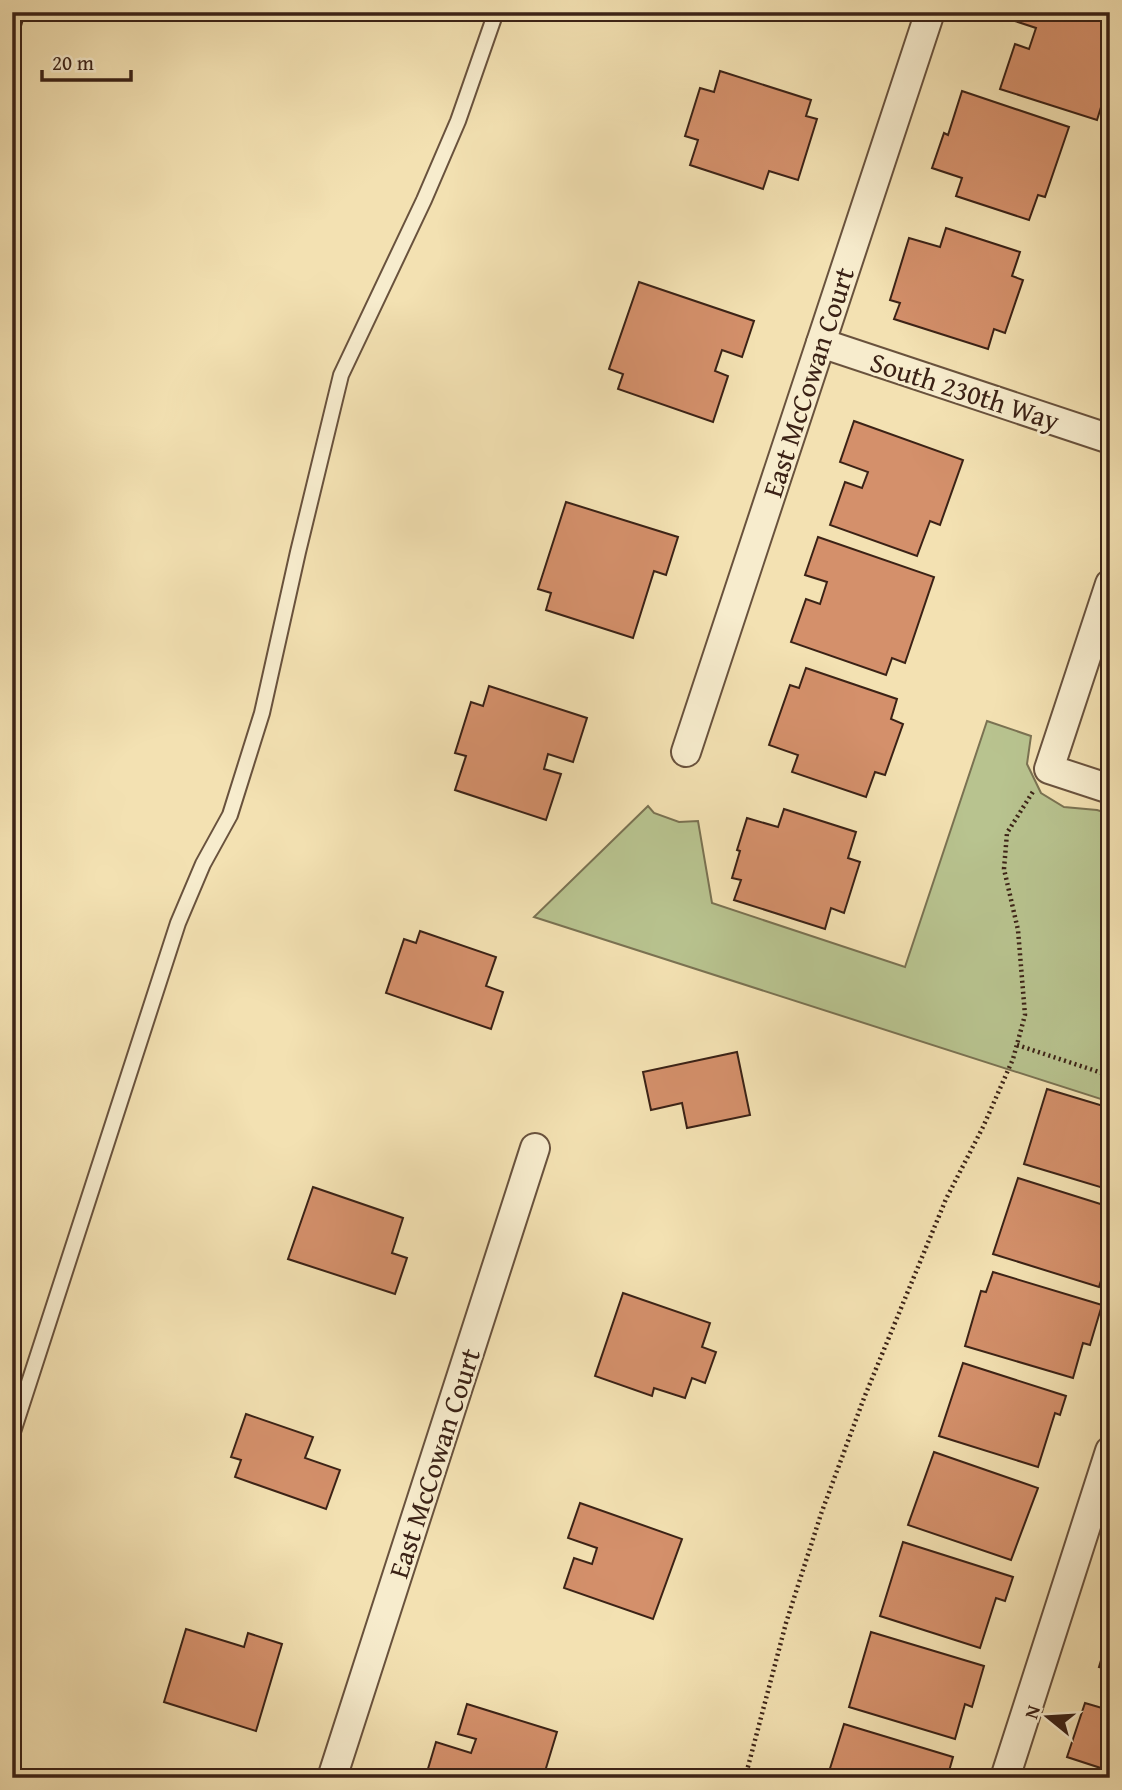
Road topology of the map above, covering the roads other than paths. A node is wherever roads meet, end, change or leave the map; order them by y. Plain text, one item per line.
1 (496, 12) edge
2 (930, 12) edge
3 (821, 343) junction
4 (1110, 439) edge
5 (1110, 584) edge
6 (686, 752) dead end
7 (1110, 789) edge
8 (535, 1148) dead end
9 (12, 1435) edge
10 (1110, 1451) edge
11 (332, 1778) edge
12 (1005, 1778) edge

1 - 9 lane
2 - 3 street, East McCowan Court
3 - 4 street, South 230th Way
3 - 6 street, East McCowan Court
5 - 7 street
8 - 11 street, East McCowan Court
10 - 12 street

